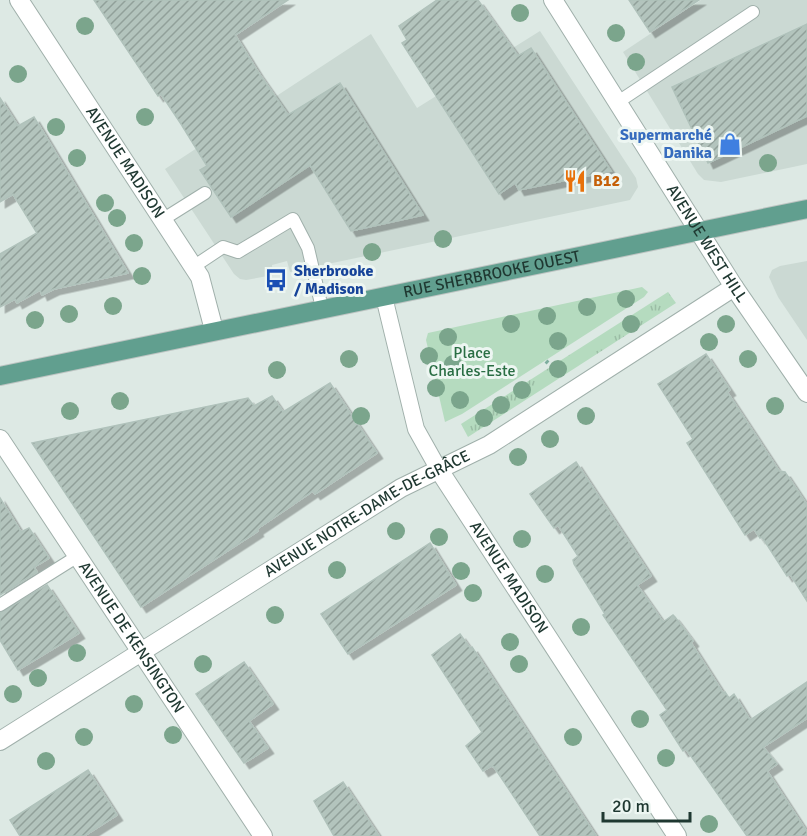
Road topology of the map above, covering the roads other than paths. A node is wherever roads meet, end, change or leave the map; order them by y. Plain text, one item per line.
1 (19, 0) edge
2 (553, 0) edge
3 (753, 12) dead end
4 (618, 102) junction
5 (205, 193) dead end
6 (807, 209) edge
7 (162, 220) junction
8 (701, 232) junction
9 (193, 267) junction
10 (734, 287) junction
11 (384, 297) junction
12 (322, 308) junction
13 (214, 330) junction
14 (0, 376) edge
15 (807, 393) edge
16 (0, 439) edge
17 (439, 470) junction
18 (78, 556) junction
19 (0, 604) edge
20 (141, 651) junction
21 (0, 741) edge
22 (263, 836) edge
23 (677, 836) edge

1 - 7 street, AVENUE MADISON
2 - 4 street, AVENUE WEST HILL
3 - 4 lane
4 - 8 street, AVENUE WEST HILL
5 - 7 lane
6 - 8 main road, RUE SHERBROOKE OUEST
7 - 9 street, AVENUE MADISON
8 - 10 street, AVENUE WEST HILL
8 - 11 main road, RUE SHERBROOKE OUEST
9 - 12 lane
9 - 13 street, AVENUE MADISON
10 - 15 street, AVENUE WEST HILL
10 - 17 street, AVENUE NOTRE-DAME-DE-GRÂCE
11 - 12 main road, RUE SHERBROOKE OUEST
11 - 17 street, AVENUE MADISON
12 - 13 main road, RUE SHERBROOKE OUEST
13 - 14 main road, RUE SHERBROOKE OUEST
16 - 18 street, AVENUE DE KENSINGTON
17 - 20 street, AVENUE NOTRE-DAME-DE-GRÂCE
17 - 23 street, AVENUE MADISON
18 - 19 lane
18 - 20 street, AVENUE DE KENSINGTON
20 - 21 street, AVENUE NOTRE-DAME-DE-GRÂCE
20 - 22 street, AVENUE DE KENSINGTON

